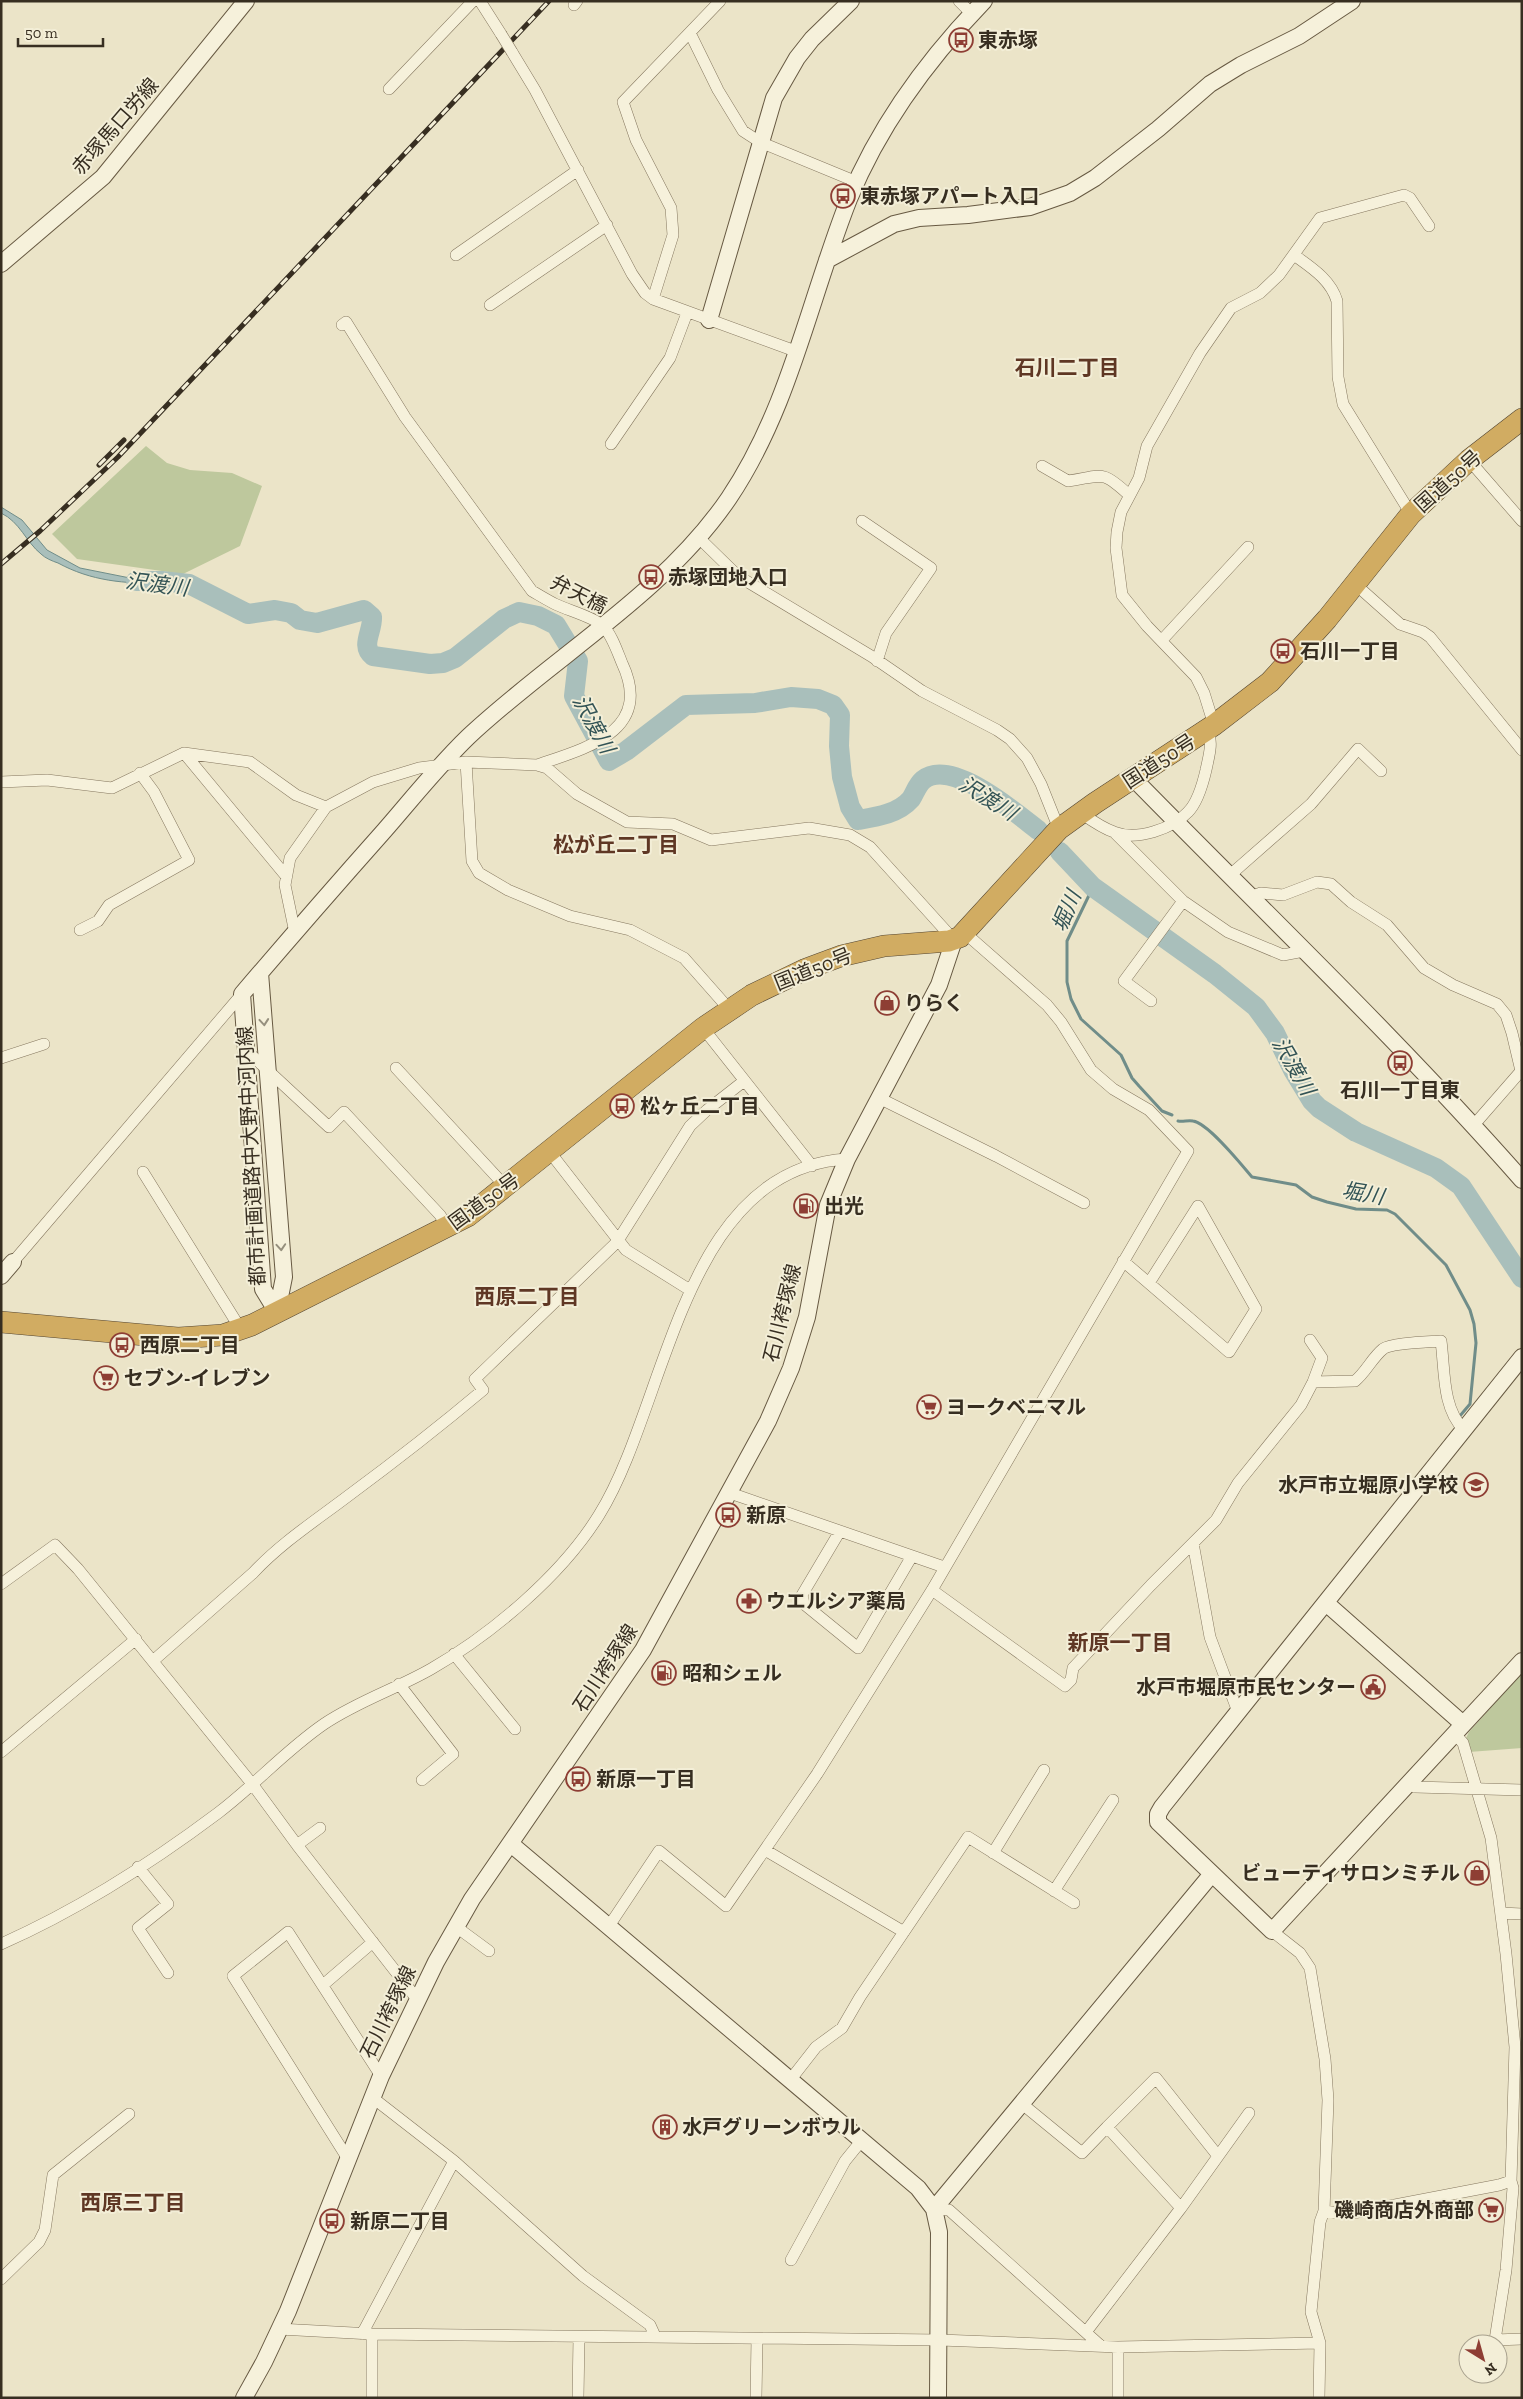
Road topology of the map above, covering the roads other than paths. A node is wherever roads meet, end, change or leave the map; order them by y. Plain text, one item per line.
1 (473, 1) edge
2 (480, 1) edge
3 (720, 1) edge
4 (851, 1) edge
5 (959, 1) edge
6 (984, 1) edge
7 (1352, 1) edge
8 (244, 2) edge
9 (972, 14) junction
10 (690, 33) junction
11 (389, 90) dead end
12 (760, 142) junction
13 (578, 170) junction
14 (857, 182) junction
15 (607, 225) junction
16 (1429, 226) dead end
17 (1294, 255) junction
18 (456, 256) dead end
19 (828, 260) junction
20 (1, 264) edge
21 (653, 299) junction
22 (490, 305) dead end
23 (688, 313) junction
24 (709, 320) junction
25 (342, 325) dead end
26 (798, 352) junction
27 (1522, 418) edge
28 (610, 444) dead end
29 (1469, 460) junction
30 (1042, 466) dead end
31 (1129, 495) junction
32 (1411, 514) junction
33 (862, 521) dead end
34 (1522, 522) edge
35 (698, 537) junction
36 (1248, 546) dead end
37 (1355, 584) junction
38 (602, 624) junction
39 (1162, 640) junction
40 (877, 660) junction
41 (1211, 727) junction
42 (1522, 750) edge
43 (184, 753) junction
44 (466, 762) junction
45 (443, 763) junction
46 (537, 764) junction
47 (1381, 770) dead end
48 (140, 773) junction
49 (1133, 778) junction
50 (1, 782) edge
51 (326, 808) junction
52 (1081, 812) junction
53 (1177, 822) junction
54 (1059, 830) junction
55 (1115, 833) junction
56 (286, 876) junction
57 (1229, 876) junction
58 (1250, 897) junction
59 (1183, 901) junction
60 (80, 930) dead end
61 (295, 933) junction
62 (960, 936) junction
63 (1304, 951) junction
64 (260, 973) junction
65 (242, 994) junction
66 (1150, 1000) dead end
67 (729, 1009) junction
68 (703, 1028) junction
69 (1517, 1031) edge
70 (44, 1044) dead end
71 (247, 1051) dead end
72 (1, 1058) edge
73 (396, 1068) dead end
74 (268, 1071) junction
75 (1521, 1072) edge
76 (744, 1081) junction
77 (879, 1098) junction
78 (1473, 1126) junction
79 (549, 1151) junction
80 (847, 1159) junction
81 (812, 1166) junction
82 (143, 1172) dead end
83 (1522, 1180) edge
84 (506, 1187) junction
85 (1084, 1203) dead end
86 (448, 1228) junction
87 (617, 1242) junction
88 (1124, 1261) junction
89 (13, 1262) joint
90 (1, 1276) edge
91 (1149, 1283) junction
92 (690, 1290) junction
93 (277, 1312) junction
94 (1, 1322) edge
95 (238, 1331) junction
96 (1310, 1340) dead end
97 (1522, 1356) edge
98 (1313, 1382) junction
99 (1464, 1430) junction
100 (730, 1493) junction
101 (840, 1531) junction
102 (1193, 1543) junction
103 (912, 1556) junction
104 (944, 1567) junction
105 (1, 1584) edge
106 (932, 1590) junction
107 (1326, 1603) junction
108 (136, 1640) junction
109 (454, 1654) junction
110 (154, 1660) junction
111 (1522, 1661) edge
112 (399, 1684) junction
113 (1238, 1712) junction
114 (1459, 1728) junction
115 (515, 1730) dead end
116 (1, 1752) edge
117 (1044, 1770) dead end
118 (422, 1780) dead end
119 (253, 1784) junction
120 (1407, 1784) junction
121 (1476, 1790) junction
122 (1522, 1790) edge
123 (1113, 1800) dead end
124 (320, 1828) dead end
125 (511, 1844) junction
126 (297, 1845) junction
127 (765, 1850) junction
128 (994, 1853) junction
129 (138, 1867) junction
130 (1211, 1875) junction
131 (1054, 1891) junction
132 (1074, 1903) dead end
133 (1501, 1913) junction
134 (1522, 1914) edge
135 (455, 1926) junction
136 (609, 1926) junction
137 (1272, 1931) junction
138 (904, 1932) junction
139 (374, 1942) junction
140 (1, 1944) edge
141 (489, 1951) dead end
142 (168, 1973) dead end
143 (323, 1985) junction
144 (417, 1999) junction
145 (1519, 2047) edge
146 (381, 2076) junction
147 (791, 2079) junction
148 (373, 2098) junction
149 (1021, 2102) junction
150 (1249, 2112) dead end
151 (129, 2114) dead end
152 (1107, 2127) junction
153 (862, 2140) junction
154 (1517, 2151) edge
155 (1218, 2156) junction
156 (348, 2159) junction
157 (454, 2161) junction
158 (1511, 2181) junction
159 (1181, 2208) junction
160 (934, 2209) junction
161 (1324, 2212) junction
162 (791, 2260) dead end
163 (1, 2279) edge
164 (279, 2329) junction
165 (1086, 2332) junction
166 (367, 2334) junction
167 (655, 2336) junction
168 (579, 2337) junction
169 (1522, 2338) edge
170 (757, 2339) junction
171 (940, 2340) junction
172 (1320, 2343) junction
173 (1101, 2346) junction
174 (1118, 2347) junction
175 (244, 2398) edge
176 (372, 2398) edge
177 (578, 2398) edge
178 (756, 2398) edge
179 (938, 2398) edge
180 (1118, 2398) edge
181 (1319, 2398) edge

1 - 11 street
2 - 13 street, bridge
3 - 10 street
4 - 12 street
5 - 9 street
6 - 9 street
7 - 19 street
8 - 20 street, 赤塚馬口労線
9 - 14 street
10 - 12 street
10 - 21 street
12 - 14 street
12 - 24 street
13 - 15 street
13 - 18 street
14 - 19 street
15 - 21 street
15 - 22 street
16 - 17 street
17 - 31 street
17 - 32 street
19 - 26 street
21 - 23 street
23 - 24 street
23 - 28 street
24 - 26 street
25 - 38 street, 弁天橋
26 - 35 street
27 - 29 highway, 国道50号
29 - 32 highway, 国道50号
29 - 34 street
30 - 31 street
31 - 39 street
32 - 37 highway, 国道50号
33 - 40 street
35 - 38 street
35 - 40 street
36 - 39 street
37 - 41 highway, 国道50号
37 - 42 street
38 - 45 street
38 - 46 street, 弁天橋
39 - 41 street
40 - 54 street
41 - 49 highway, 国道50号
41 - 53 street
43 - 48 street
43 - 51 street
43 - 56 street
44 - 45 street
44 - 46 street
44 - 67 street
45 - 51 street
45 - 61 street
46 - 62 street
47 - 57 street
48 - 50 street
48 - 60 street
49 - 52 highway, 国道50号
49 - 53 street
51 - 56 street
52 - 54 highway, 国道50号
52 - 55 street
53 - 55 street
53 - 57 street
54 - 62 highway, 国道50号
55 - 59 street
56 - 61 street
57 - 58 street
58 - 63 street
58 - 69 street
59 - 63 street
59 - 66 street
61 - 64 street
62 - 67 highway, 国道50号
62 - 77 street, 石川袴塚線
62 - 88 street
63 - 78 street
64 - 65 street
64 -> 74 street, 都市計画道路中大野中河内線
65 - 89 street
65 - 93 street, 都市計画道路中大野中河内線
67 - 68 highway, 国道50号
68 - 76 street
68 - 79 highway, 国道50号
69 - 75 street
70 - 72 street
71 - 74 street
73 - 84 street
74 - 86 street
74 -> 93 street, 都市計画道路中大野中河内線
75 - 78 street
76 - 81 street
76 - 87 street
77 - 80 street, 石川袴塚線
77 - 85 street
78 - 83 street
79 - 84 highway, 国道50号
79 - 87 street
80 - 81 street
80 - 100 street, 石川袴塚線
81 - 92 street
82 - 95 street
84 - 86 highway, 国道50号
86 - 93 highway, 国道50号
87 - 92 street
87 - 110 street
88 - 91 street
88 - 104 street
89 - 90 street
91 - 91 street
92 - 109 street
93 - 95 highway, 国道50号
94 - 95 highway, 国道50号
96 - 98 street
97 - 99 street
98 - 99 street
98 - 102 street
99 - 107 street
100 - 101 street
100 - 125 street, 石川袴塚線
101 - 103 street
101 - 103 street
102 - 106 street
102 - 113 street
103 - 104 street
104 - 106 street
105 - 108 street
106 - 127 street
107 - 113 street
107 - 114 street
108 - 110 street
108 - 116 street
109 - 112 street
109 - 115 street
110 - 119 street
111 - 114 street
112 - 118 street
112 - 119 street
113 - 130 street
114 - 120 street
114 - 121 street
117 - 128 street
119 - 126 street
119 - 129 street
120 - 121 street
120 - 137 street
121 - 122 street
121 - 133 street
123 - 131 street
124 - 126 street
125 - 135 street, 石川袴塚線
125 - 136 street
126 - 139 street
127 - 136 street
127 - 138 street
128 - 131 street
128 - 138 street
129 - 140 street
129 - 142 street
130 - 137 street
130 - 149 street
131 - 132 street
133 - 134 street
133 - 145 street
135 - 141 street
135 - 144 street, 石川袴塚線
136 - 147 street
137 - 161 street
138 - 147 street
139 - 143 street
139 - 144 street
143 - 146 street
143 - 156 street
144 - 146 street, 石川袴塚線
145 - 154 street
146 - 148 street, 石川袴塚線
147 - 153 street
148 - 156 street, 石川袴塚線
148 - 157 street
149 - 152 street
149 - 160 street
150 - 155 street
151 - 163 street
152 - 155 street
152 - 159 street
153 - 160 street
153 - 162 street
154 - 158 street
155 - 159 street
156 - 164 street, 石川袴塚線
157 - 166 street
157 - 167 street
158 - 161 street
158 - 169 street
159 - 165 street
160 - 165 street
160 - 171 street
161 - 172 street
164 - 166 street
164 - 175 street, 石川袴塚線
165 - 173 street
166 - 168 street
166 - 176 street
167 - 168 street
167 - 170 street
168 - 177 street
170 - 171 street
170 - 178 street
171 - 173 street
171 - 179 street
172 - 174 street
172 - 181 street
173 - 174 street
174 - 180 street

